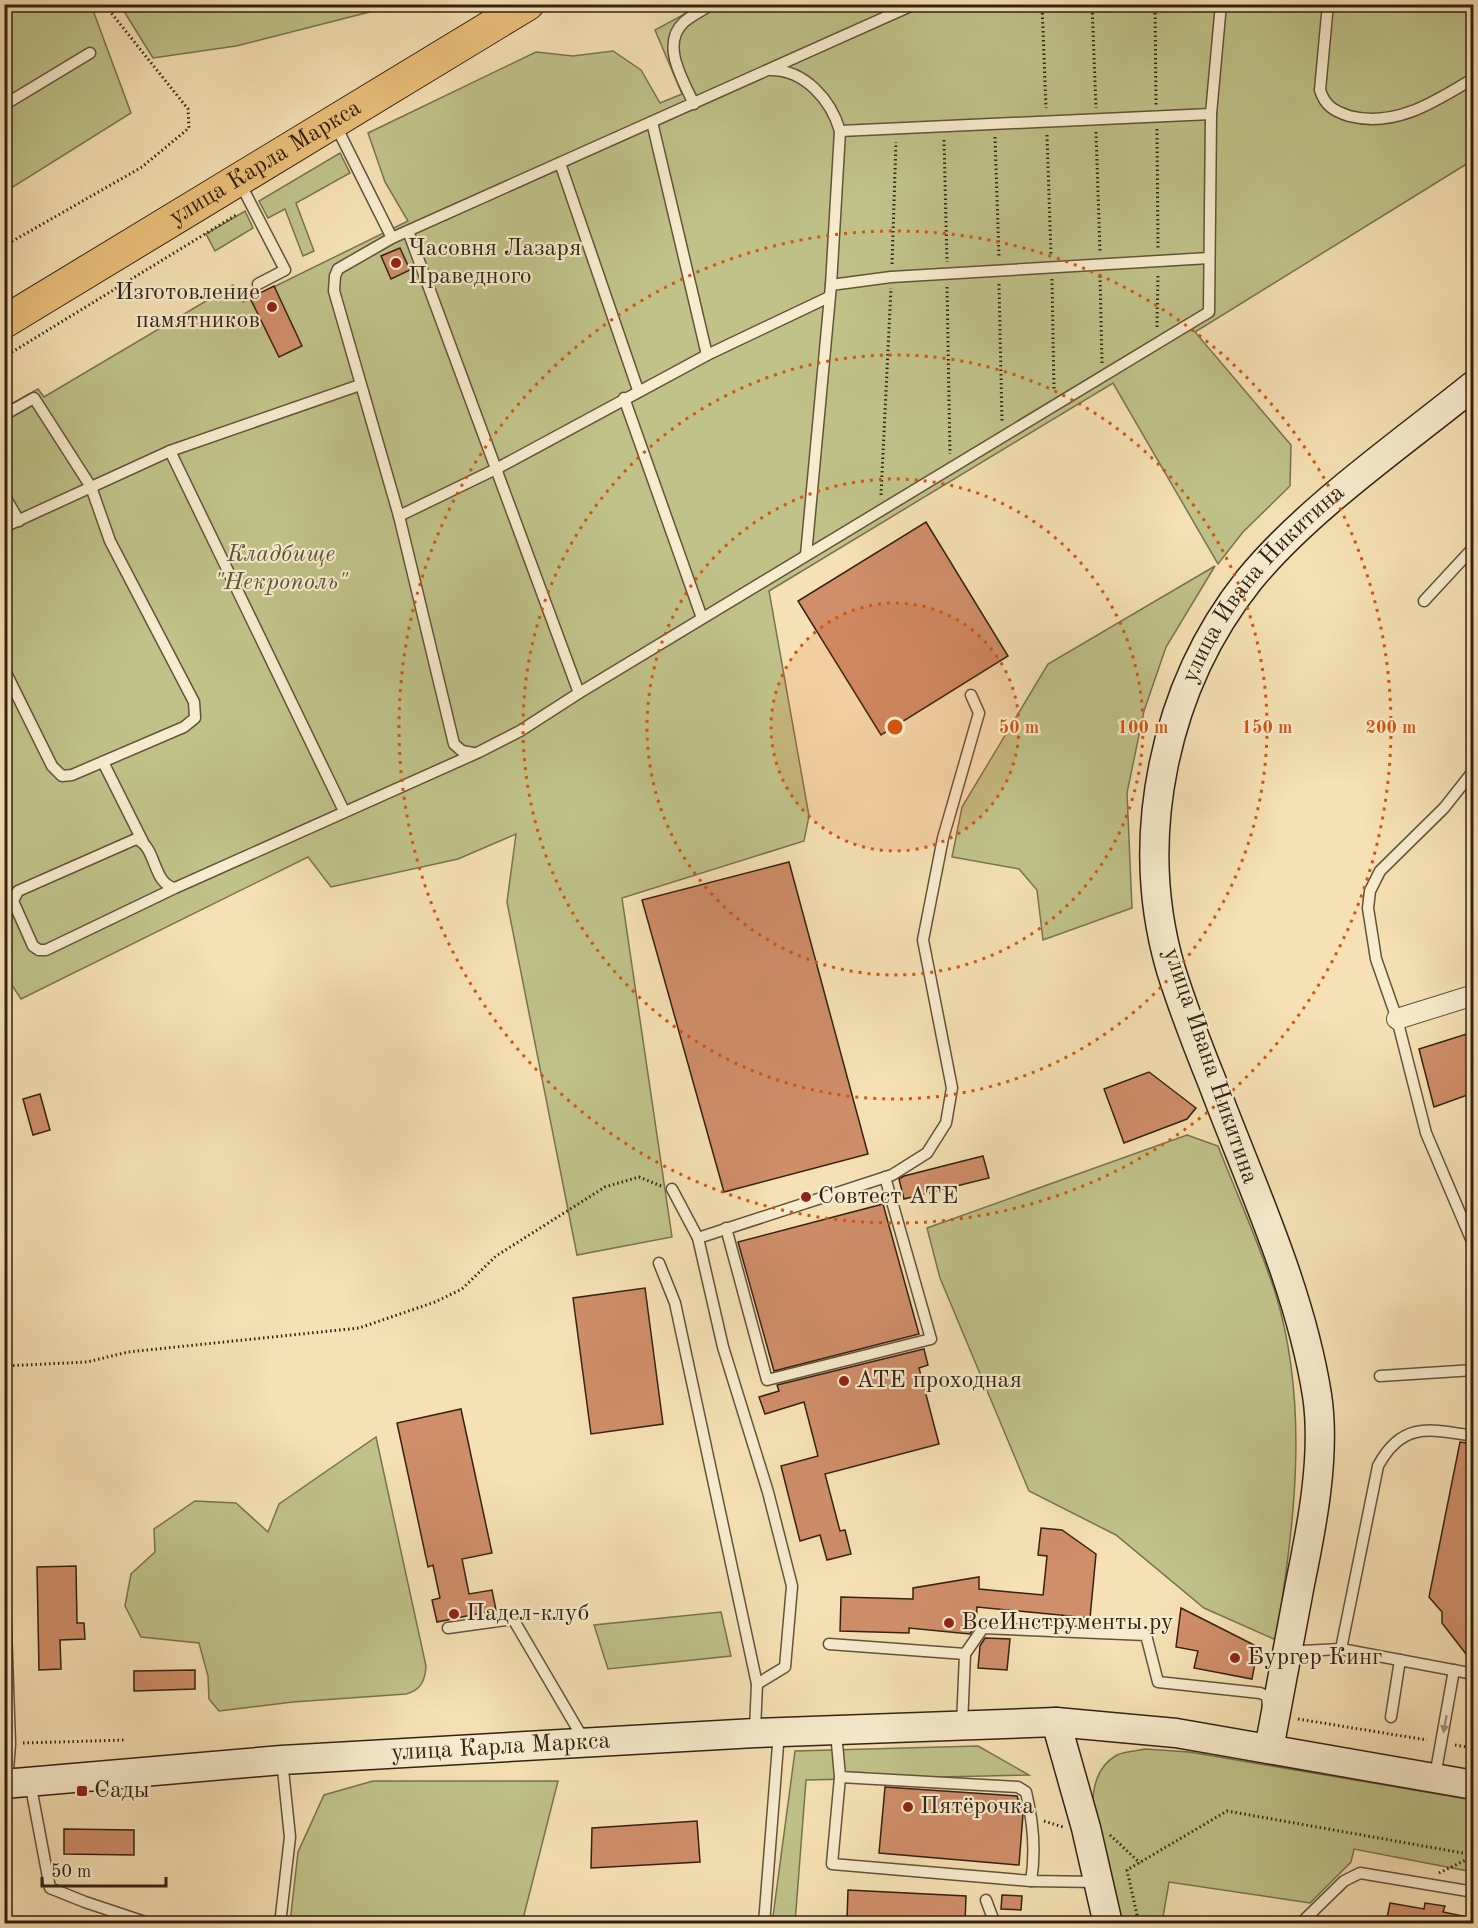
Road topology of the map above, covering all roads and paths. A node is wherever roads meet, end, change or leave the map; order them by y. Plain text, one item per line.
1 (104, 4) edge
2 (528, 4) edge
3 (712, 4) edge
4 (915, 4) edge
5 (1042, 4) edge
6 (1092, 4) edge
7 (1155, 4) edge
8 (1221, 4) edge
9 (1328, 4) edge
10 (90, 53) dead end
11 (802, 55) junction
12 (768, 70) junction
13 (1473, 78) edge
14 (803, 79) junction
15 (694, 104) junction
16 (4, 105) edge
17 (1211, 114) junction
18 (1157, 117) junction
19 (1096, 119) junction
20 (333, 121) junction
21 (1046, 122) junction
22 (652, 123) junction
23 (944, 126) junction
24 (897, 128) junction
25 (840, 130) junction
26 (560, 163) junction
27 (238, 180) junction
28 (236, 215) dead end
29 (408, 231) junction
30 (392, 238) junction
31 (4, 246) edge
32 (1209, 258) junction
33 (1158, 261) junction
34 (1100, 265) junction
35 (1052, 269) junction
36 (947, 274) junction
37 (891, 277) junction
38 (258, 284) dead end
39 (831, 285) junction
40 (830, 297) junction
41 (4, 322) edge
42 (1157, 344) junction
43 (707, 355) junction
44 (4, 357) edge
45 (1102, 377) junction
46 (360, 385) junction
47 (1473, 385) edge
48 (638, 390) junction
49 (624, 398) junction
50 (1055, 405) junction
51 (4, 416) edge
52 (170, 451) junction
53 (950, 468) junction
54 (496, 469) junction
55 (91, 486) junction
56 (4, 495) edge
57 (880, 511) junction
58 (399, 516) junction
59 (19, 521) junction
60 (4, 527) edge
61 (1473, 547) edge
62 (806, 555) junction
63 (1424, 601) dead end
64 (702, 618) junction
65 (4, 669) edge
66 (579, 693) junction
67 (970, 695) dead end
68 (454, 744) junction
69 (479, 752) junction
70 (102, 762) junction
71 (449, 764) junction
72 (1473, 770) edge
73 (344, 811) junction
74 (136, 828) junction
75 (130, 841) junction
76 (143, 842) junction
77 (170, 886) junction
78 (1473, 994) edge
79 (1397, 1019) junction
80 (885, 1177) junction
81 (672, 1189) joint
82 (726, 1228) junction
83 (698, 1238) junction
84 (1473, 1246) edge
85 (659, 1263) dead end
86 (4, 1366) edge
87 (1473, 1370) edge
88 (1380, 1376) dead end
89 (1473, 1436) edge
90 (4, 1569) edge
91 (448, 1628) dead end
92 (829, 1644) dead end
93 (1341, 1649) junction
94 (965, 1654) junction
95 (1286, 1660) junction
96 (1400, 1660) junction
97 (1454, 1670) junction
98 (1473, 1674) edge
99 (757, 1684) junction
100 (1391, 1717) dead end
101 (1056, 1722) junction
102 (1326, 1722) dead end
103 (962, 1725) junction
104 (836, 1730) junction
105 (767, 1732) junction
106 (126, 1740) dead end
107 (586, 1742) junction
108 (1441, 1742) junction
109 (9, 1744) junction
110 (1473, 1748) edge
111 (1265, 1749) junction
112 (282, 1760) junction
113 (840, 1777) junction
114 (1435, 1778) junction
115 (14, 1783) edge
116 (1473, 1785) edge
117 (1473, 1855) edge
118 (1031, 1881) junction
119 (1098, 1882) junction
120 (1418, 1883) junction
121 (1473, 1892) edge
122 (986, 1900) dead end
123 (151, 1923) edge
124 (280, 1923) edge
125 (764, 1923) edge
126 (995, 1923) edge
127 (1107, 1923) edge
128 (1138, 1923) edge
129 (1300, 1923) edge

1 - 31 path
2 - 20 main road, улица Карла Маркса
3 - 15 lane
4 - 11 lane
5 - 21 path
6 - 19 path
7 - 18 path
8 - 17 lane
9 - 13 lane
10 - 16 lane
11 - 12 lane
11 - 14 lane
12 - 14 lane
12 - 15 lane
14 - 25 lane
15 - 22 lane
17 - 18 lane
17 - 32 lane
18 - 19 lane
18 - 33 path
19 - 21 lane
19 - 34 path
20 - 27 main road, улица Карла Маркса
20 - 30 lane
21 - 23 lane
21 - 35 path
22 - 26 lane
22 - 43 lane
23 - 24 lane
23 - 36 path
24 - 25 lane
24 - 37 path
25 - 39 lane
26 - 29 lane
26 - 48 lane
27 - 38 lane
27 - 41 main road, улица Карла Маркса
28 - 44 path
29 - 30 lane
29 - 54 lane
30 - 46 lane
32 - 33 lane
32 - 42 lane
33 - 34 lane
33 - 42 path
34 - 35 lane
34 - 45 path
35 - 36 lane
35 - 50 path
36 - 37 lane
36 - 53 path
37 - 39 lane
37 - 57 path
39 - 40 lane
40 - 43 lane
40 - 62 lane
42 - 45 lane
43 - 48 lane
45 - 50 lane
46 - 52 lane
46 - 58 lane
47 - 95 main road, улица Ивана Никитина
48 - 49 lane
49 - 54 lane
49 - 64 lane
50 - 53 lane
51 - 55 lane
52 - 55 lane
52 - 73 lane
53 - 57 lane
54 - 58 lane
54 - 66 lane
55 - 59 lane
55 - 70 lane
56 - 59 lane
57 - 62 lane
58 - 68 lane
59 - 60 lane
61 - 63 lane
62 - 64 lane
64 - 66 lane
65 - 70 lane
66 - 69 lane
67 - 80 lane
68 - 69 lane
68 - 71 lane
69 - 71 lane
70 - 74 lane
71 - 73 lane
72 - 79 lane
73 - 77 lane
74 - 75 lane
74 - 76 lane
75 - 76 lane
75 - 77 lane
76 - 77 lane
78 - 79 street
79 - 84 lane
80 - 82 lane
80 - 82 lane
81 - 83 lane
81 - 86 path
82 - 83 lane
83 - 99 lane
85 - 99 lane
87 - 88 lane
89 - 93 lane
90 - 109 lane
91 - 107 lane
92 - 94 lane
93 - 95 lane
93 - 96 lane
94 - 103 lane
94 - 111 lane
95 - 111 main road, улица Ивана Никитина
96 - 97 lane
96 - 100 lane
97 - 98 lane
97 -> 108 lane
99 - 105 lane
101 - 103 main road, улица Карла Маркса
101 - 111 main road, улица Карла Маркса
101 - 119 main road
102 - 108 path
103 - 104 main road, улица Карла Маркса
104 - 105 main road, улица Карла Маркса
104 - 113 lane
105 - 107 main road, улица Карла Маркса
105 - 125 lane
106 - 109 path
107 - 112 main road, улица Карла Маркса
108 - 110 path
108 - 114 lane
109 - 115 lane
111 - 114 main road, улица Карла Маркса
112 - 115 main road, улица Карла Маркса
112 - 124 lane
113 - 118 lane
113 - 118 lane
114 - 116 main road, улица Карла Маркса
115 - 123 lane
117 - 120 path
117 - 128 path
118 - 119 lane
119 - 127 main road
120 - 121 lane
120 - 129 lane
122 - 126 lane

